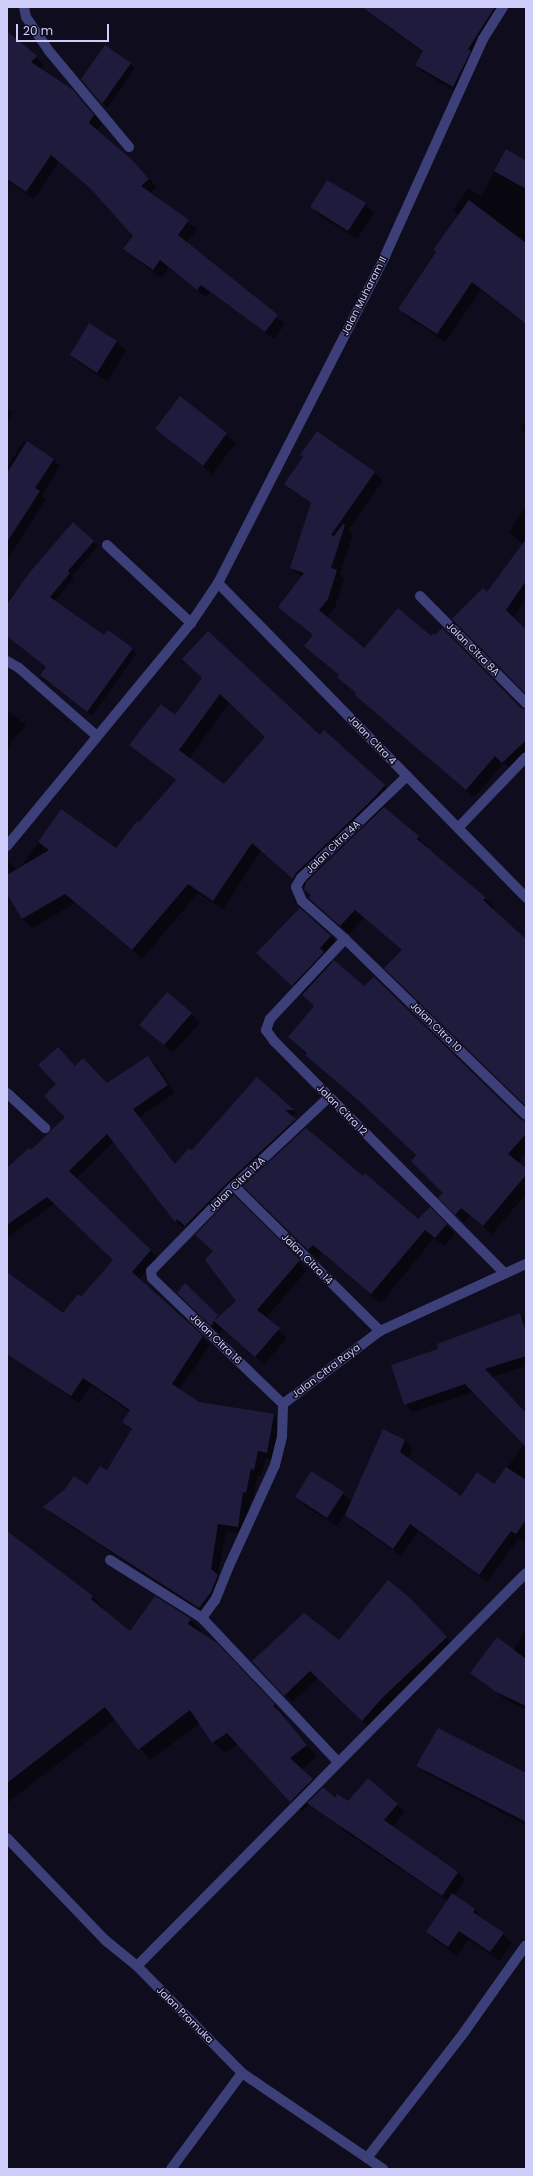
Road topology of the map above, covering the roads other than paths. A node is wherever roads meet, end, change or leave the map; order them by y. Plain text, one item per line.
1 (24, 7) edge
2 (503, 7) edge
3 (129, 147) dead end
4 (107, 545) dead end
5 (218, 583) junction
6 (420, 596) dead end
7 (191, 623) junction
8 (7, 661) edge
9 (526, 703) edge
10 (97, 736) junction
11 (526, 757) edge
12 (407, 776) junction
13 (458, 828) junction
14 (7, 846) edge
15 (526, 898) edge
16 (345, 939) junction
17 (7, 1093) edge
18 (329, 1097) junction
19 (526, 1115) edge
20 (45, 1128) dead end
21 (234, 1186) junction
22 (526, 1264) edge
23 (151, 1274) joint
24 (506, 1274) junction
25 (380, 1331) junction
26 (283, 1404) junction
27 (110, 1560) dead end
28 (526, 1573) edge
29 (202, 1618) junction
30 (338, 1762) junction
31 (7, 1838) edge
32 (526, 1944) edge
33 (137, 1966) junction
34 (242, 2073) junction
35 (367, 2158) junction
36 (171, 2169) edge
37 (383, 2169) edge

1 - 3 street
2 - 5 street, Jalan Muharam II
4 - 7 street
5 - 7 street, Jalan Muharam II
5 - 12 street, Jalan Citra 4
6 - 9 street, Jalan Citra 8A
7 - 10 street, Jalan Muharam II
8 - 10 street
10 - 14 street, Jalan Muharam II
11 - 13 street
12 - 13 street, Jalan Citra 4
12 - 16 street, Jalan Citra 4A
13 - 15 street, Jalan Citra 4
16 - 18 street, Jalan Citra 12
16 - 19 street, Jalan Citra 10
17 - 20 street
18 - 21 street, Jalan Citra 12A
18 - 24 street, Jalan Citra 12
21 - 23 street, Jalan Citra 12A
21 - 25 street, Jalan Citra 14
22 - 24 street, Jalan Citra Raya
23 - 26 street, Jalan Citra 16
24 - 25 street, Jalan Citra Raya
25 - 26 street, Jalan Citra Raya
26 - 29 street, Jalan Citra Raya
27 - 29 street
28 - 30 street
29 - 30 street
30 - 33 street
31 - 33 street, Jalan Pramuka
32 - 35 street
33 - 34 street, Jalan Pramuka
34 - 35 street, Jalan Pramuka
34 - 36 street
35 - 37 street, Jalan Pramuka

